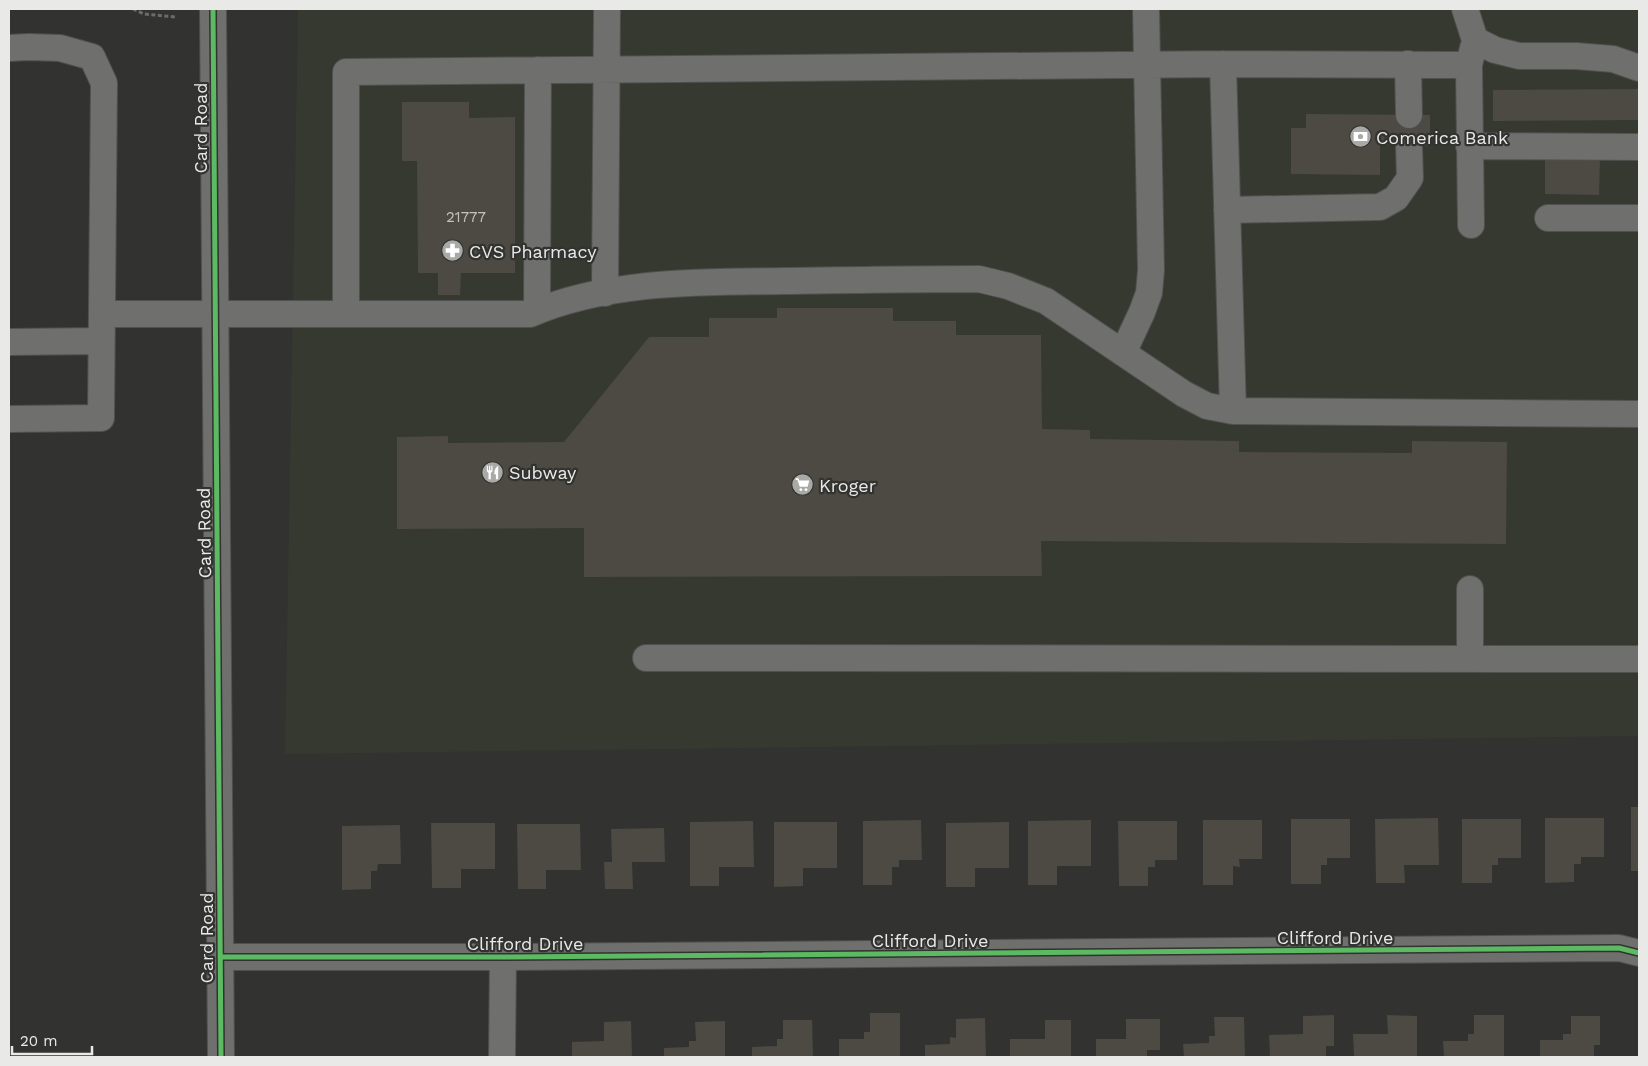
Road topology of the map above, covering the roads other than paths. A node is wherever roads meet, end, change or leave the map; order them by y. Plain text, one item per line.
1 (213, 9) edge
2 (607, 9) edge
3 (1146, 9) edge
4 (1465, 9) edge
5 (1475, 40) junction
6 (9, 48) edge
7 (1223, 64) junction
8 (1408, 64) junction
9 (1147, 65) junction
10 (1469, 65) junction
11 (1639, 68) edge
12 (538, 70) junction
13 (607, 70) junction
14 (1409, 115) dead end
15 (1409, 146) dead end
16 (1469, 146) junction
17 (1639, 147) edge
18 (1227, 210) junction
19 (1548, 218) dead end
20 (1639, 218) edge
21 (1471, 225) dead end
22 (605, 293) junction
23 (537, 311) junction
24 (102, 314) junction
25 (215, 314) junction
26 (346, 314) junction
27 (101, 341) junction
28 (9, 342) edge
29 (1123, 353) junction
30 (1233, 411) junction
31 (1639, 414) edge
32 (9, 419) edge
33 (1470, 589) dead end
34 (646, 658) dead end
35 (1470, 659) junction
36 (1639, 659) edge
37 (1639, 953) edge
38 (220, 957) junction
39 (503, 957) junction
40 (221, 1057) edge
41 (502, 1057) edge

1 - 25 street, Card Road
2 - 13 street
3 - 9 street
4 - 5 street
5 - 10 street
5 - 11 street
6 - 24 street
7 - 8 street
7 - 9 street
7 - 18 street
8 - 10 street
8 - 14 street
9 - 13 street
9 - 29 street
10 - 16 street
12 - 13 street
12 - 23 street
12 - 26 street
13 - 22 street
15 - 18 street
16 - 17 street
16 - 21 street
18 - 30 street
19 - 20 street
22 - 23 street
22 - 29 street
23 - 26 street
24 - 25 street
24 - 27 street
25 - 26 street
25 - 38 street, Card Road
27 - 28 street
27 - 32 street
29 - 30 street
30 - 31 street
33 - 35 street
34 - 35 street
35 - 36 street
37 - 39 street, Clifford Drive
38 - 39 street, Clifford Drive
38 - 40 street, Card Road
39 - 41 street

